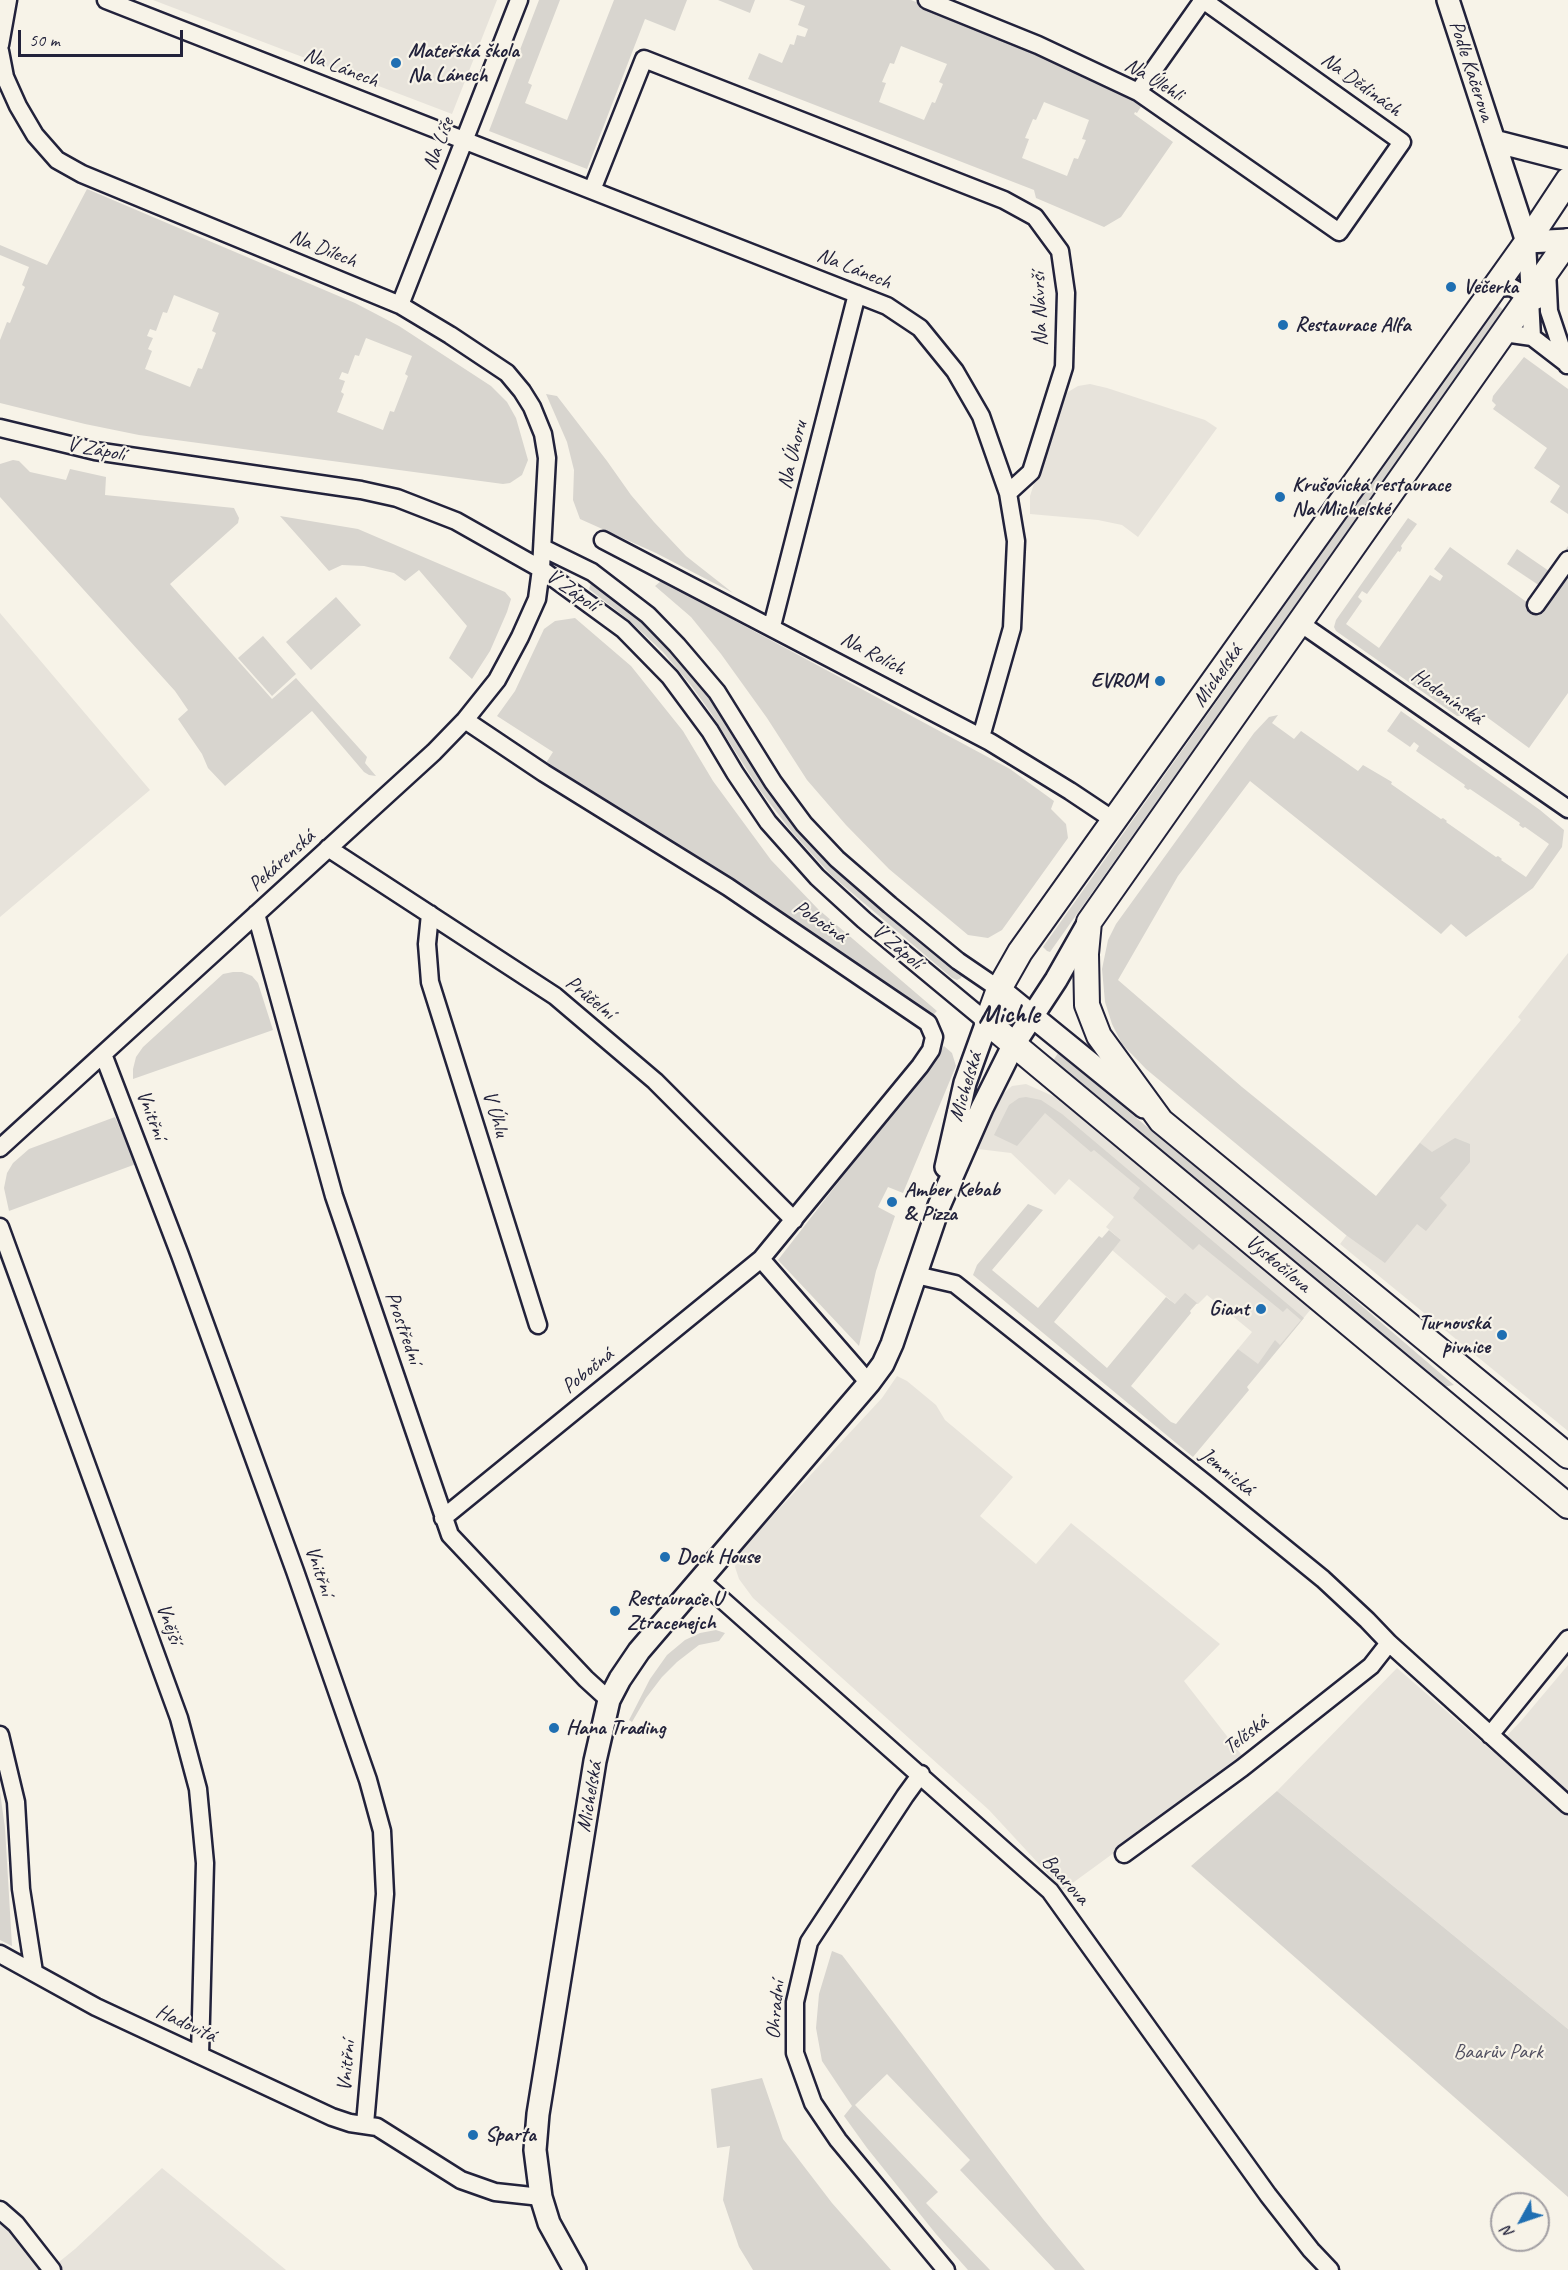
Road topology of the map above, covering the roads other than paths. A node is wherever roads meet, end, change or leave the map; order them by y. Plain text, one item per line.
1 (8, 0) edge
2 (106, 0) edge
3 (519, 0) edge
4 (927, 0) edge
5 (1203, 0) edge
6 (1448, 0) edge
7 (0, 45) edge
8 (0, 51) edge
9 (1138, 92) junction
10 (464, 140) junction
11 (1494, 141) junction
12 (1568, 160) edge
13 (1568, 180) edge
14 (592, 190) junction
15 (1339, 232) joint
16 (1568, 241) edge
17 (1527, 242) junction
18 (1547, 270) junction
19 (1494, 288) junction
20 (857, 294) junction
21 (1529, 296) junction
22 (400, 305) junction
23 (1549, 311) junction
24 (1504, 333) junction
25 (1532, 337) junction
26 (1568, 365) edge
27 (0, 428) edge
28 (1008, 493) junction
29 (603, 540) dead end
30 (543, 548) junction
31 (1568, 560) edge
32 (541, 569) junction
33 (1536, 605) dead end
34 (1300, 624) junction
35 (772, 626) junction
36 (465, 720) junction
37 (981, 737) junction
38 (1568, 809) edge
39 (1114, 821) junction
40 (328, 848) junction
41 (256, 914) junction
42 (430, 914) junction
43 (1089, 922) junction
44 (999, 989) junction
45 (1033, 1015) junction
46 (987, 1022) junction
47 (1014, 1044) junction
48 (103, 1054) junction
49 (1161, 1121) junction
50 (0, 1148) edge
51 (939, 1206) junction
52 (794, 1220) junction
53 (0, 1227) edge
54 (761, 1259) junction
55 (916, 1275) junction
56 (538, 1325) dead end
57 (869, 1383) junction
58 (1568, 1456) edge
59 (1568, 1506) edge
60 (443, 1518) junction
61 (700, 1580) junction
62 (1568, 1639) edge
63 (1389, 1643) junction
64 (609, 1700) junction
65 (1490, 1734) junction
66 (0, 1735) edge
67 (921, 1774) junction
68 (1568, 1804) edge
69 (1124, 1854) dead end
70 (0, 1953) edge
71 (34, 1972) junction
72 (200, 2055) junction
73 (365, 2124) junction
74 (541, 2197) junction
75 (0, 2210) edge
76 (52, 2270) edge
77 (575, 2270) edge
78 (946, 2270) edge
79 (1330, 2270) edge

1 - 7 street
2 - 10 street, Na Lánech
3 - 10 street, Na Líše
4 - 9 street, Na Úlehli
5 - 9 street
5 - 15 street, Na Dědinách
6 - 11 street, Podle Kačerova
8 - 22 street, Na Dílech
9 - 15 street, Na Úlehli
10 - 14 street, Na Lánech
10 - 22 street, Na Líše
11 - 12 street, Podle Kačerova
11 - 17 street, Podle Kačerova
13 - 17 main road, Michelská
14 - 20 street, Na Lánech
14 - 28 street, Na Návrší
16 - 17 street
16 - 18 main road, Michelská
17 - 19 main road, Michelská
17 - 21 street
18 - 21 main road, Michelská
18 - 23 street
19 - 21 street
19 - 39 main road, Michelská
20 - 28 street, Na Lánech
20 - 35 street, Na Úhoru
21 - 23 street
21 - 24 main road, Michelská
21 - 25 street
22 - 30 street, Na Dílech
23 - 26 street
24 - 25 street
24 - 34 main road, Michelská
25 - 26 street
27 - 32 street, V Zápolí
28 - 37 street
29 - 35 street, Na Rolích
30 - 32 street, Na Dílech
30 - 44 street, V Zápolí
31 - 33 street
32 - 36 street, Pekárenská
32 - 46 street, V Zápolí
34 - 38 street, Hodonínská
34 - 43 main road, Michelská
35 - 37 street, Na Rolích
36 - 40 street, Pekárenská
36 - 52 street, Pobočná
37 - 39 street, Na Rolích
39 - 44 main road, Michelská
40 - 41 street, Pekárenská
40 - 42 street, Průčelní
41 - 48 street, Pekárenská
41 - 60 street, Prostřední
42 - 52 street, Průčelní
42 - 56 street, V Úhlu
43 - 45 street, Michelská
43 - 49 main road, Vyskočilova
44 - 45 street, V Zápolí
44 - 46 main road, Michelská
45 - 47 street, Michelská
45 - 49 street, Vyskočilova
46 - 47 main road, Vyskočilova
46 - 51 street, Michelská
47 - 51 street, Michelská
47 - 59 main road, Vyskočilova
48 - 50 street, Pekárenská
48 - 73 street, Vnitřní
49 - 58 main road, Vyskočilova
51 - 55 street, Michelská
52 - 54 street, Pobočná
53 - 72 street, Vnější
54 - 57 street
54 - 60 street, Pobočná
55 - 57 street, Michelská
55 - 63 street, Jemnická
57 - 61 street, Michelská
60 - 64 street, Prostřední
61 - 64 street, Michelská
61 - 67 street, Baarova
62 - 65 street
63 - 65 street, Jemnická
63 - 69 street, Telčská
64 - 74 street, Michelská
65 - 68 street, Jemnická
66 - 71 street
67 - 78 street, Ohradní
67 - 79 street, Baarova
70 - 71 street, Hadovitá
71 - 72 street, Hadovitá
72 - 73 street, Hadovitá
73 - 74 street, Hadovitá
74 - 77 street, Michelská
75 - 76 street

